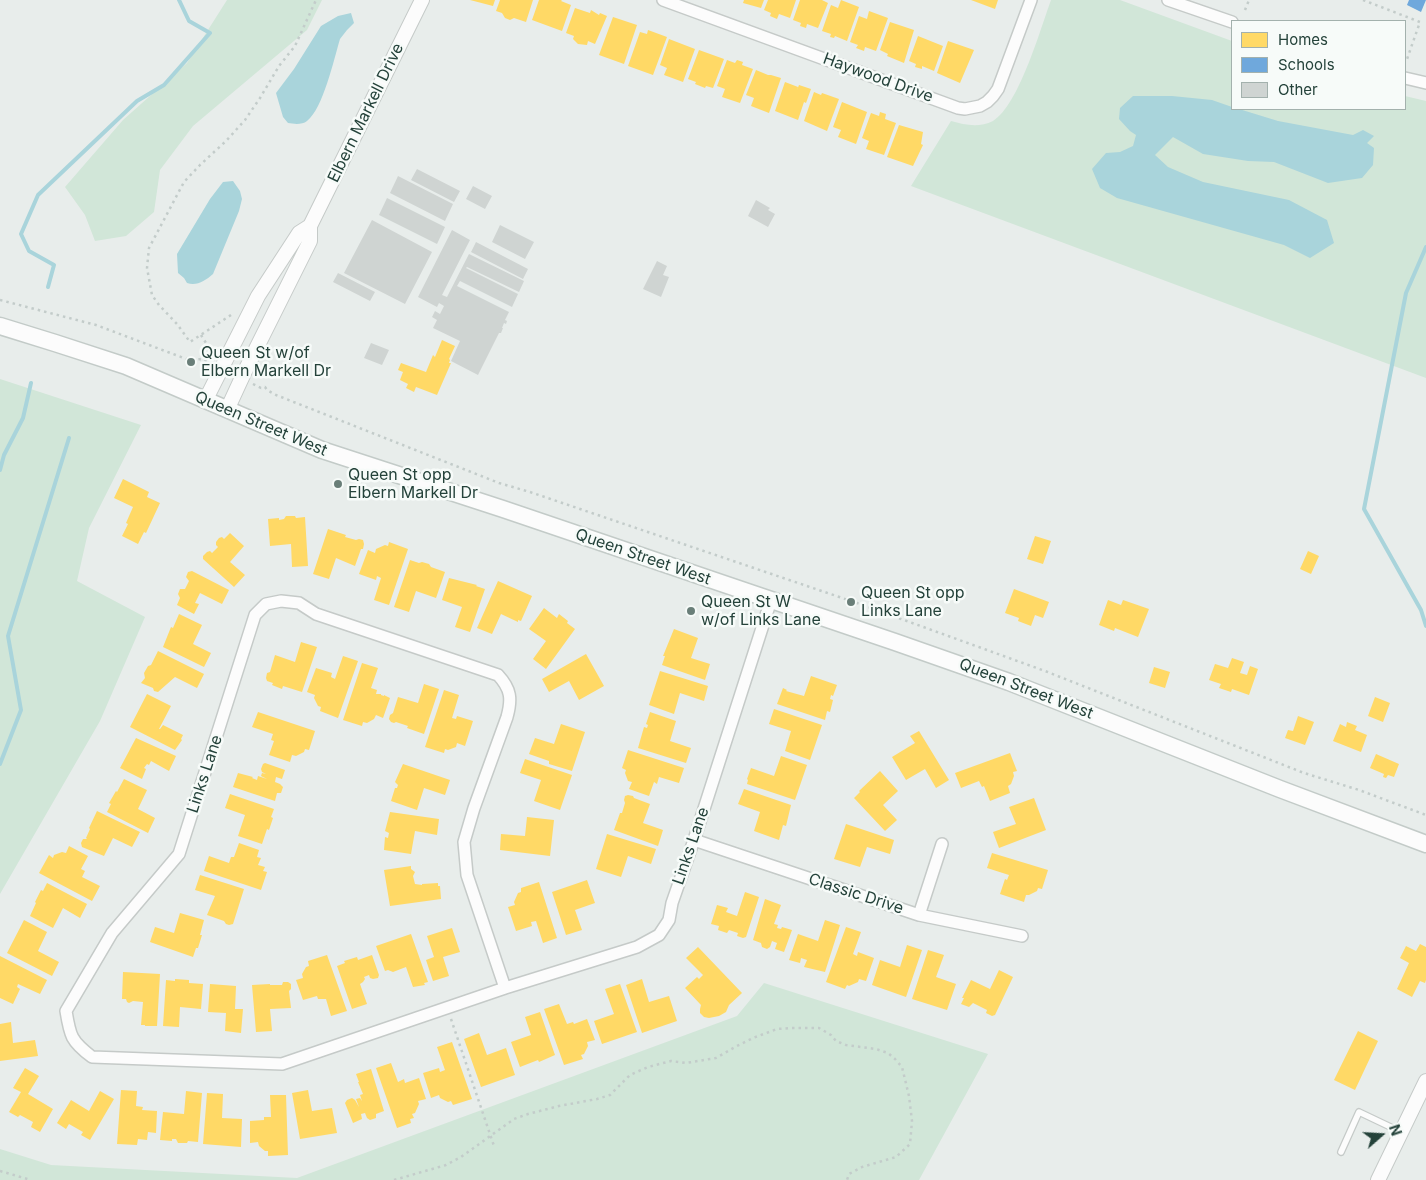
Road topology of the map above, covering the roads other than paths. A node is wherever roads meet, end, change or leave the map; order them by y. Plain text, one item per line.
1 (422, 0) edge
2 (663, 0) edge
3 (1031, 0) edge
4 (1168, 0) edge
5 (1231, 22) edge
6 (1406, 78) edge
7 (1426, 83) edge
8 (310, 226) junction
9 (5, 328) edge
10 (206, 401) junction
11 (227, 410) junction
12 (771, 600) junction
13 (694, 840) junction
14 (942, 844) dead end
15 (1426, 844) edge
16 (919, 915) junction
17 (1022, 936) dead end
18 (505, 988) junction
19 (1426, 1081) edge
20 (1402, 1132) junction
21 (1342, 1152) dead end
22 (1378, 1180) edge

1 - 8 street, Elbern Markell Drive
2 - 3 street, Haywood Drive
4 - 5 street
6 - 7 street
8 - 10 street, Elbern Markell Drive
8 - 11 street, Elbern Markell Drive
9 - 10 main road, Queen Street West
10 - 11 main road, Queen Street West
11 - 12 main road, Queen Street West
12 - 13 street, Links Lane
12 - 15 main road, Queen Street West
13 - 16 street, Classic Drive
13 - 18 street, Links Lane
14 - 16 street
16 - 17 street, Classic Drive
18 - 18 street, Links Lane
19 - 20 street
20 - 21 lane
20 - 22 street

